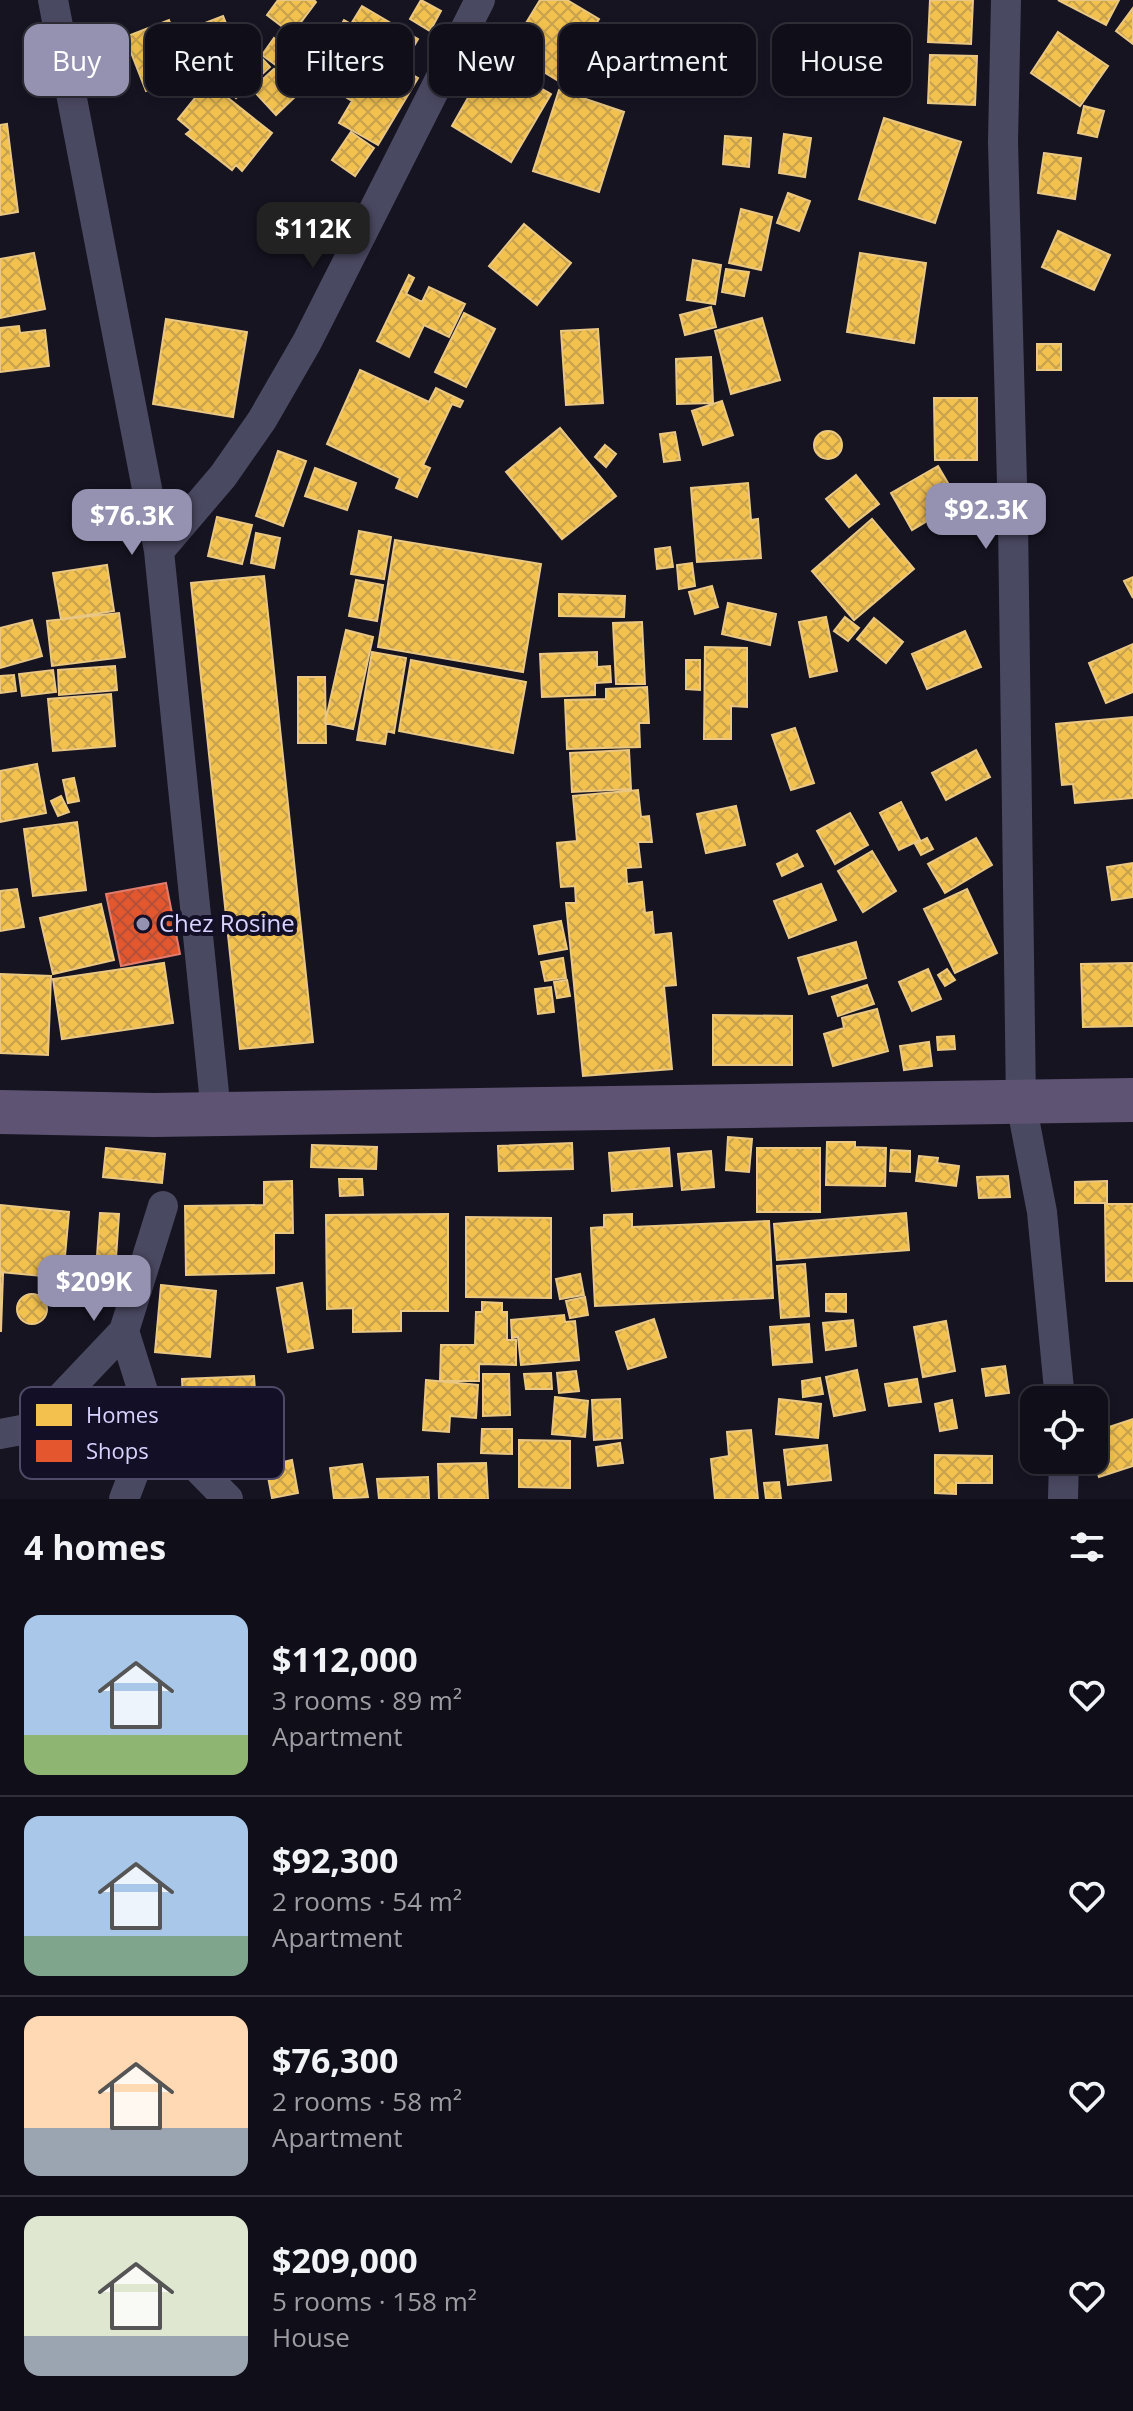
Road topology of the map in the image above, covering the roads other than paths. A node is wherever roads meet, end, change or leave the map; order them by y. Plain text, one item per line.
1 (53, 0) edge
2 (480, 0) edge
3 (1006, 0) edge
4 (159, 551) junction
5 (1133, 1100) edge
6 (1021, 1103) junction
7 (0, 1112) edge
8 (216, 1113) junction
9 (163, 1206) dead end
10 (124, 1331) junction
11 (1059, 1386) edge
12 (71, 1387) edge
13 (142, 1387) edge
14 (20, 1430) edge
15 (0, 1434) edge
16 (1064, 1474) edge
17 (132, 1479) edge
18 (208, 1479) edge
19 (124, 1499) edge
20 (228, 1499) edge
21 (1063, 1499) edge

1 - 4 street
2 - 4 street
3 - 6 street
4 - 8 street
5 - 6 main road
6 - 8 main road
6 - 11 street
7 - 8 main road
9 - 10 street
10 - 12 street
10 - 13 street
14 - 15 street
16 - 21 street
17 - 19 street
18 - 20 street

